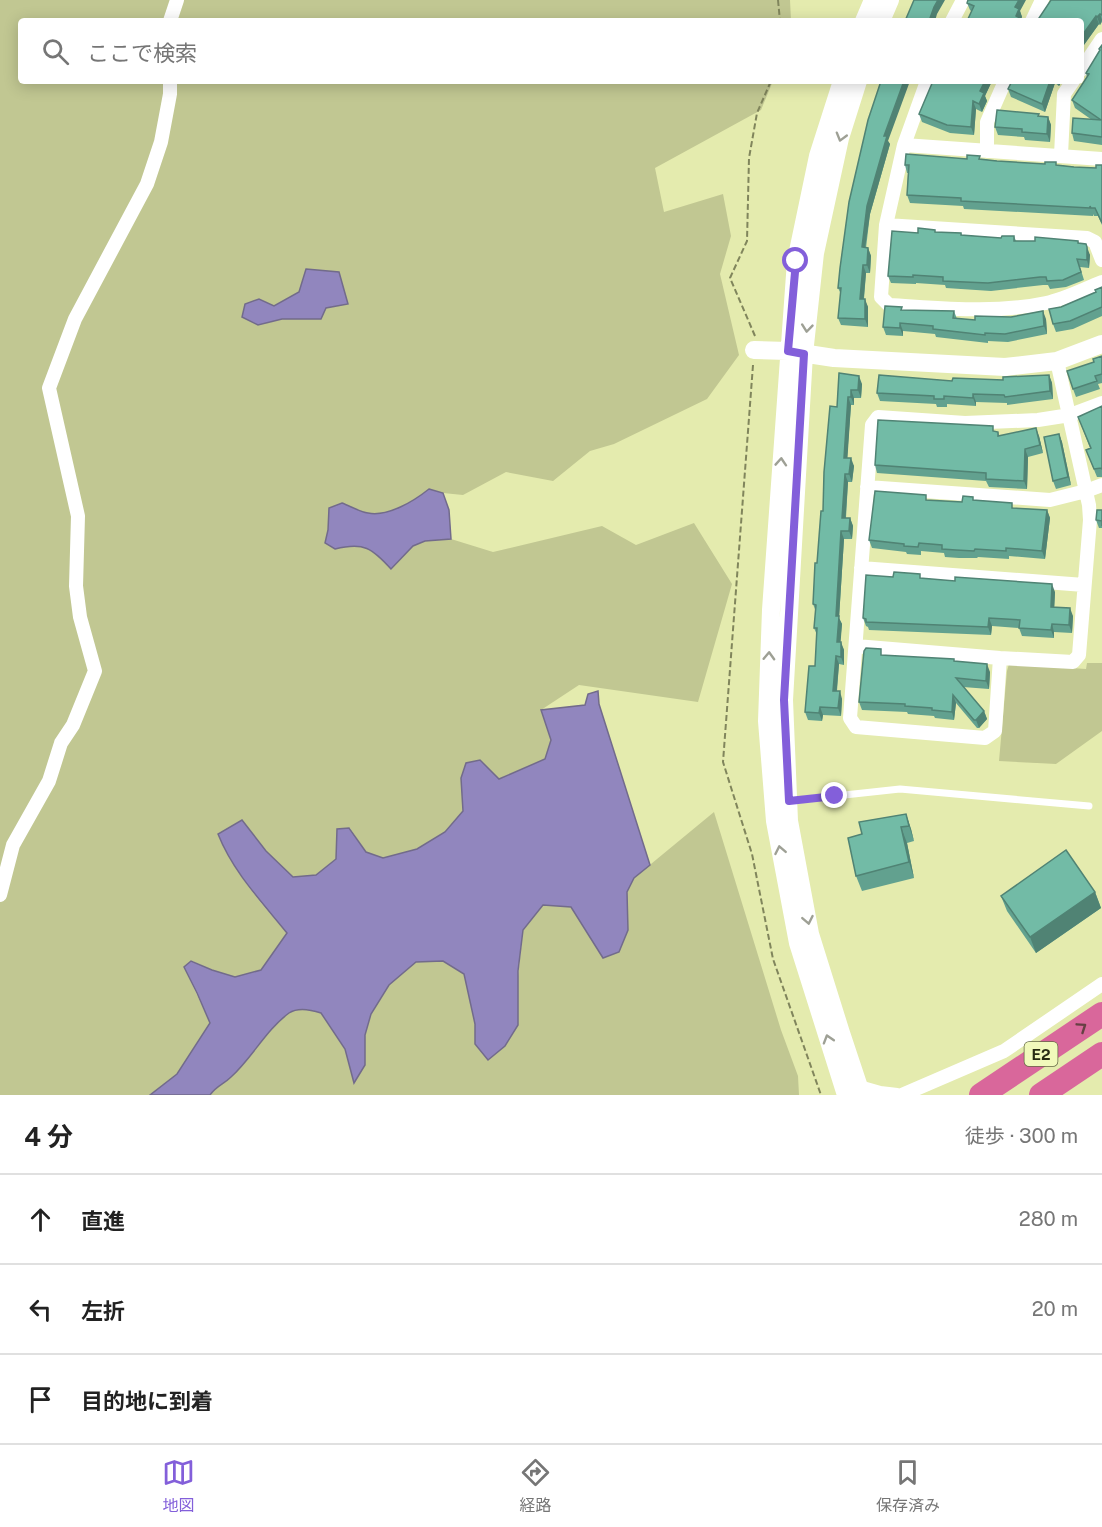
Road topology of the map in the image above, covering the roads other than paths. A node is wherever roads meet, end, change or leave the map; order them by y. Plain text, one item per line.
1 (177, 0) edge
2 (873, 0) edge
3 (890, 0) edge
4 (963, 0) edge
5 (1042, 0) edge
6 (171, 18) edge
7 (865, 18) edge
8 (883, 18) edge
9 (954, 18) edge
10 (1033, 18) edge
11 (1102, 39) edge
12 (1084, 66) edge
13 (170, 84) edge
14 (841, 84) edge
15 (857, 84) edge
16 (926, 84) edge
17 (1004, 84) edge
18 (1071, 84) edge
19 (904, 145) junction
20 (987, 151) junction
21 (1061, 155) junction
22 (1102, 159) edge
23 (886, 225) junction
24 (1102, 260) edge
25 (1102, 282) edge
26 (1102, 344) edge
27 (754, 350) road end
28 (796, 352) junction
29 (1057, 361) junction
30 (1102, 403) edge
31 (1070, 415) junction
32 (1102, 485) edge
33 (867, 487) junction
34 (1086, 491) junction
35 (861, 568) junction
36 (1084, 585) junction
37 (856, 646) junction
38 (1000, 658) junction
39 (789, 801) junction
40 (1089, 806) dead end
41 (0, 895) edge
42 (1102, 984) edge
43 (1102, 1014) edge
44 (1102, 1054) edge
45 (856, 1092) edge
46 (895, 1095) edge
47 (902, 1095) edge
48 (981, 1095) edge
49 (1041, 1095) edge

1 - 6 street
2 - 7 street
3 - 8 street
4 - 9 street
5 - 10 street
11 - 12 street
13 - 41 street
14 - 28 street
15 -> 28 street
16 - 19 street
17 - 20 street
18 - 21 street
19 - 20 street
19 - 23 street
20 - 21 street
21 - 22 street
23 - 24 street
23 - 25 street
26 - 29 street
27 - 28 street
28 - 29 street
28 - 39 street
45 -> 28 street
29 - 31 street
30 - 31 street
31 - 33 street
31 - 34 street
32 - 34 street
33 - 34 street
33 - 35 street
34 - 36 street
35 - 36 street
35 - 37 street
36 - 38 street
37 - 38 street
37 - 38 street
39 - 40 lane
39 -> 45 street
42 - 47 street
48 -> 43 highway, E2
44 - 49 highway, E2
45 - 46 street

